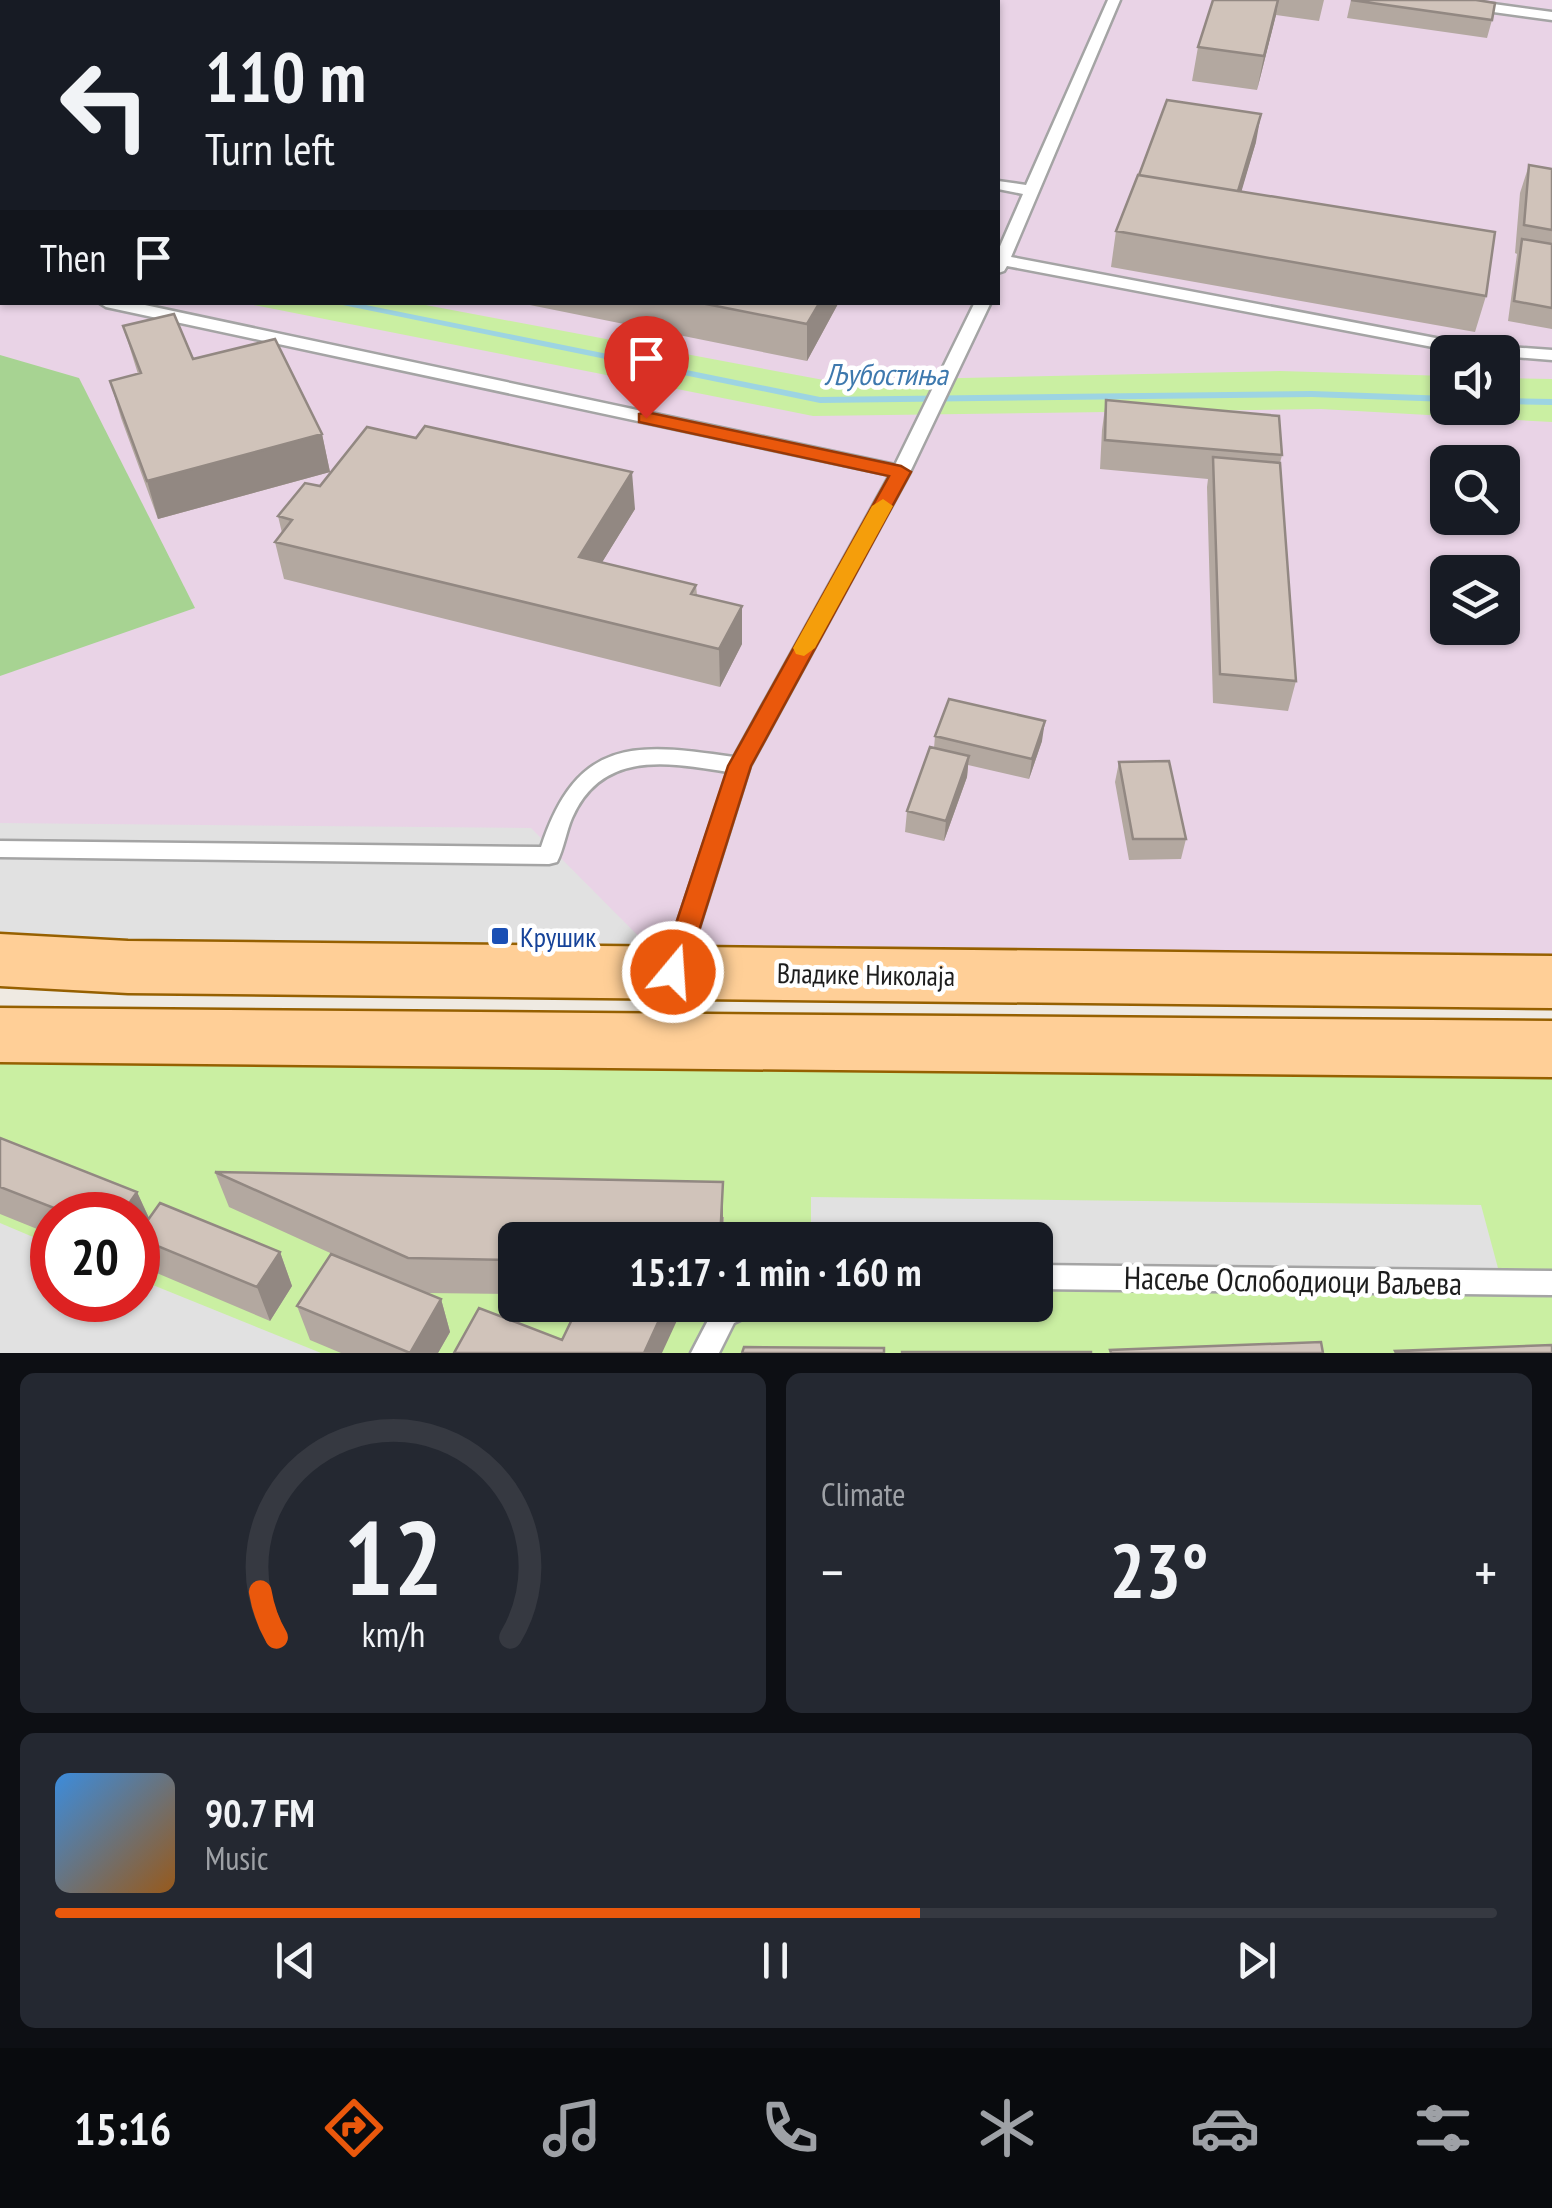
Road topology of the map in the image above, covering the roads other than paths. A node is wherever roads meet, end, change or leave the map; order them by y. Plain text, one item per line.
1 (1114, 0) edge
2 (1436, 0) edge
3 (1552, 16) edge
4 (1000, 186) edge
5 (1032, 191) junction
6 (1000, 262) edge
7 (1000, 264) edge
8 (120, 305) edge
9 (982, 305) edge
10 (1552, 356) edge
11 (901, 472) junction
12 (740, 766) junction
13 (0, 848) edge
14 (0, 960) edge
15 (673, 972) junction
16 (1552, 982) edge
17 (0, 1034) edge
18 (1552, 1049) edge
19 (1053, 1277) edge
20 (1552, 1283) edge
21 (721, 1322) edge
22 (705, 1353) edge

1 - 5 lane
2 - 3 lane
4 - 5 lane
5 - 6 lane
7 - 10 lane
8 - 11 lane
9 - 11 lane
11 - 12 lane
12 - 13 lane
12 - 15 lane
14 - 15 main road, Владике Николаја
15 - 16 main road, Владике Николаја
17 - 18 main road
19 - 20 lane, Насеље Ослободиоци Ваљева
21 - 22 lane

